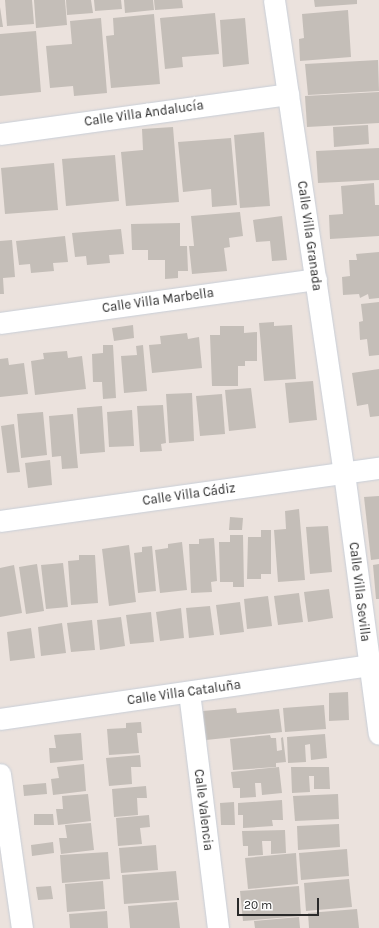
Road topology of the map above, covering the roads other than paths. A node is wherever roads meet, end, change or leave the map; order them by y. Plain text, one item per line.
1 (274, 0) edge
2 (288, 94) junction
3 (0, 134) edge
4 (316, 280) junction
5 (0, 323) edge
6 (379, 468) edge
7 (344, 473) junction
8 (0, 521) edge
9 (369, 665) junction
10 (188, 692) junction
11 (0, 719) edge
12 (379, 734) edge
13 (0, 774) edge
14 (22, 928) edge
15 (218, 928) edge

1 - 2 street, Calle Villa Granada
2 - 3 street, Calle Villa Andalucía
2 - 4 street, Calle Villa Granada
4 - 5 street, Calle Villa Marbella
4 - 7 street, Calle Villa Granada
6 - 7 street, Calle Villa Cádiz
7 - 8 street, Calle Villa Cádiz
7 - 9 street, Calle Villa Sevilla
9 - 10 street, Calle Villa Cataluña
9 - 12 street, Calle Villa Sevilla
10 - 11 street, Calle Villa Cataluña
10 - 15 street, Calle Valencia
13 - 14 street

